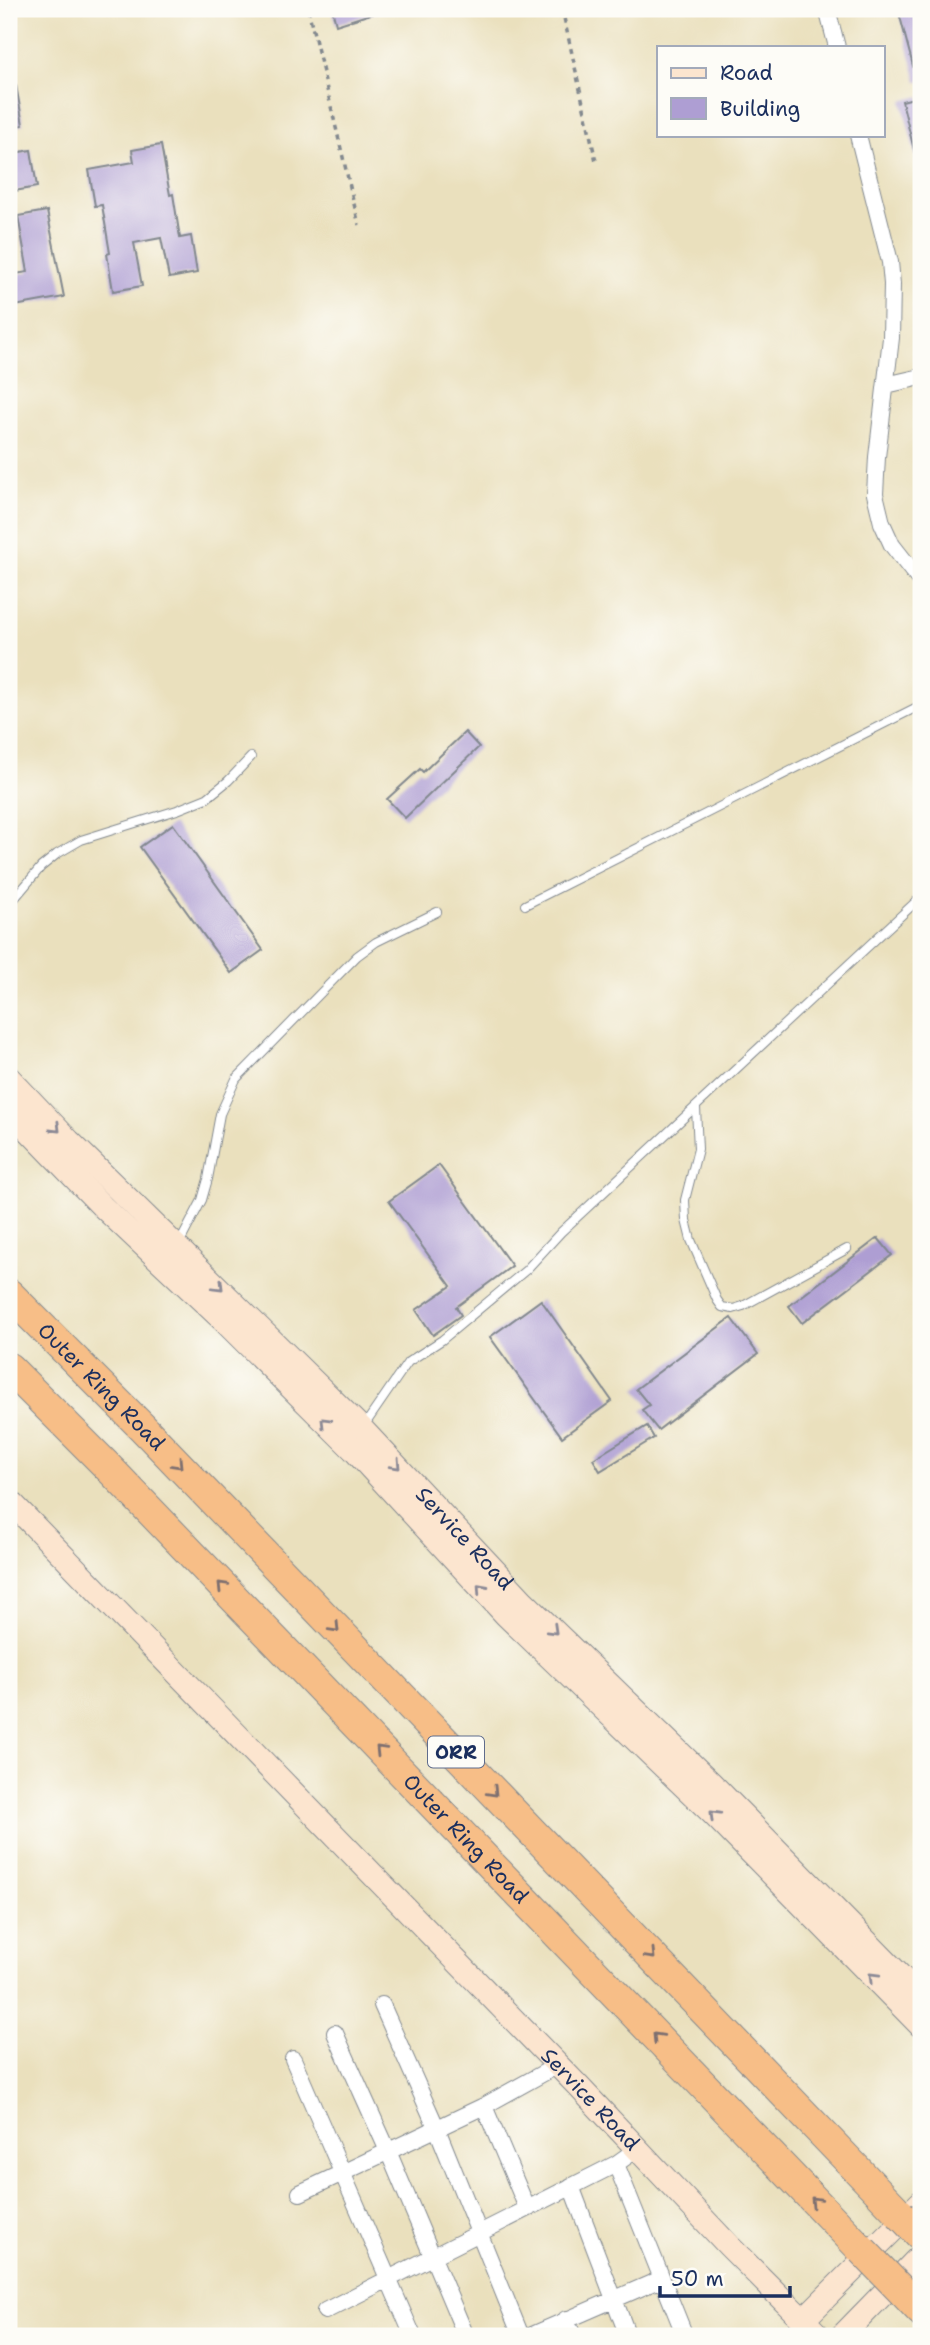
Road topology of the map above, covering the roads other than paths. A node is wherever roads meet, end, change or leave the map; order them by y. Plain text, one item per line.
1 (827, 9) edge
2 (836, 46) edge
3 (858, 136) edge
4 (921, 377) edge
5 (886, 385) junction
6 (921, 582) edge
7 (921, 705) edge
8 (251, 757) dead end
9 (921, 897) edge
10 (9, 905) edge
11 (525, 905) dead end
12 (437, 912) dead end
13 (9, 1078) edge
14 (696, 1108) junction
15 (9, 1110) edge
16 (178, 1247) junction
17 (847, 1249) dead end
18 (9, 1294) edge
19 (9, 1368) edge
20 (362, 1429) junction
21 (9, 1500) edge
22 (921, 1997) edge
23 (382, 2005) dead end
24 (921, 2026) edge
25 (335, 2033) dead end
26 (293, 2059) dead end
27 (558, 2065) junction
28 (484, 2106) junction
29 (438, 2129) junction
30 (637, 2149) junction
31 (388, 2151) junction
32 (616, 2164) junction
33 (343, 2173) junction
34 (571, 2186) junction
35 (300, 2193) dead end
36 (527, 2208) junction
37 (911, 2208) edge
38 (479, 2233) junction
39 (921, 2236) edge
40 (921, 2255) edge
41 (432, 2258) junction
42 (389, 2278) junction
43 (661, 2279) junction
44 (612, 2299) junction
45 (912, 2302) edge
46 (325, 2311) dead end
47 (566, 2319) junction
48 (811, 2328) edge
49 (413, 2336) edge
50 (467, 2336) edge
51 (521, 2336) edge
52 (530, 2336) edge
53 (573, 2336) edge
54 (628, 2336) edge
55 (685, 2336) edge
56 (842, 2336) edge

1 - 2 street
3 - 5 street
4 - 5 street
5 - 6 street
7 - 11 lane
8 - 10 lane
9 - 14 lane
12 - 16 lane
13 -> 16 main road, Service Road
14 - 17 lane
14 - 20 lane
24 -> 15 main road
16 -> 20 main road, Service Road
18 -> 37 highway, Outer Ring Road / ORR
45 -> 19 highway, Outer Ring Road / ORR, bridge
20 -> 22 main road, Service Road
21 - 27 main road, Service Road
23 - 29 street
25 - 31 street
26 - 33 street
27 - 28 street
27 - 30 main road, Service Road
28 - 29 street
28 - 36 street
29 - 31 street
29 - 38 street
30 - 32 street
30 - 48 main road, Service Road
31 - 33 street
31 - 41 street
32 - 34 street
32 - 43 street
33 - 35 street
33 - 42 street
34 - 36 street
34 - 44 street
36 - 38 street
37 - 39 highway, Outer Ring Road / ORR, bridge
37 - 48 main road
38 - 41 street
38 - 51 street
40 - 56 main road
41 - 42 street
41 - 50 street
42 - 46 street
42 - 49 street
43 - 44 street
43 - 55 street
44 - 47 street
44 - 54 street
47 - 52 street
47 - 53 street

